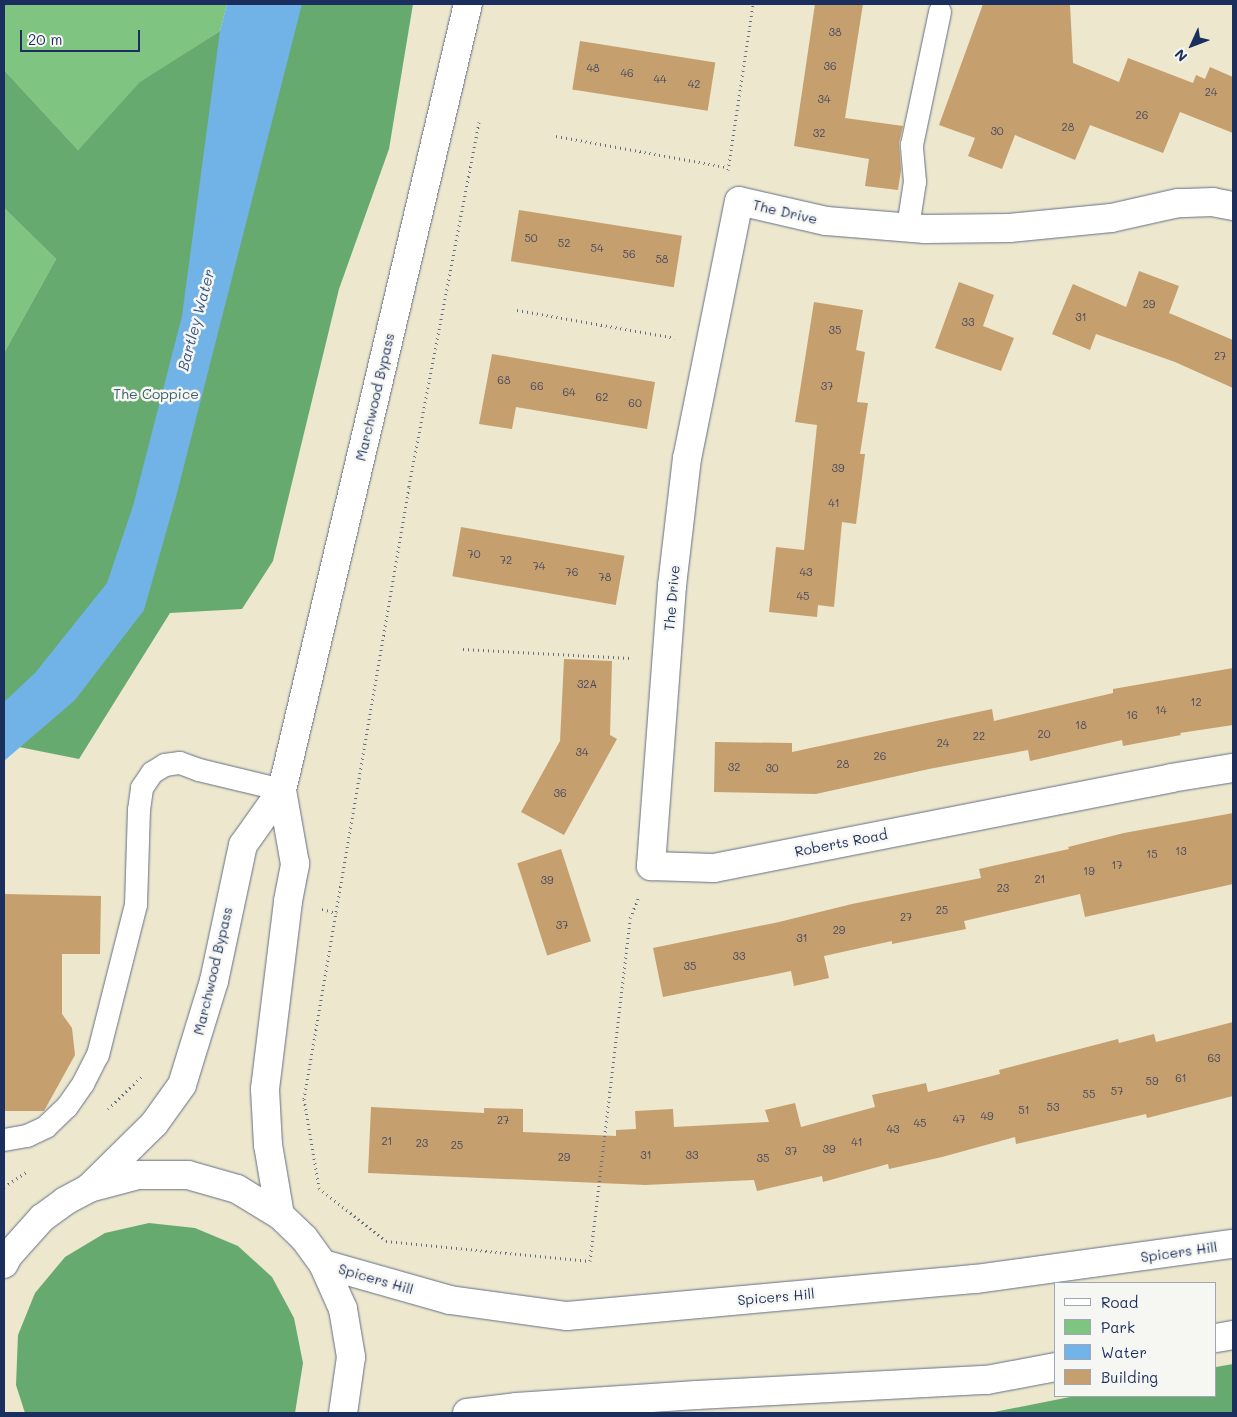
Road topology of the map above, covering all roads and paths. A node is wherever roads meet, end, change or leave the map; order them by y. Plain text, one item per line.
1 (468, 4) edge
2 (753, 4) edge
3 (940, 12) dead end
4 (479, 120) dead end
5 (556, 136) dead end
6 (727, 168) junction
7 (739, 201) junction
8 (1233, 206) edge
9 (908, 227) junction
10 (517, 310) dead end
11 (710, 345) junction
12 (463, 649) dead end
13 (666, 660) junction
14 (1233, 768) edge
15 (282, 790) junction
16 (651, 866) junction
17 (4, 1140) edge
18 (90, 1188) junction
19 (280, 1215) junction
20 (42, 1218) junction
21 (4, 1227) edge
22 (1233, 1244) edge
23 (4, 1264) edge
24 (323, 1264) junction
25 (1233, 1334) edge
26 (1217, 1338) edge
27 (1054, 1367) edge
28 (696, 1404) edge
29 (342, 1413) edge
30 (467, 1413) edge

1 - 15 main road, Marchwood Bypass
2 - 6 path
3 - 9 lane
4 - 16 path
5 - 6 path
6 - 7 path
7 - 9 main road, The Drive
7 - 11 main road, The Drive
8 - 9 main road, The Drive
10 - 11 path
11 - 13 main road, The Drive
12 - 13 path
13 - 16 main road
14 - 16 main road, Roberts Road
15 - 17 lane
15 - 18 main road, Marchwood Bypass
15 - 19 main road, Marchwood Bypass
18 - 19 main road
18 - 20 main road
19 - 24 main road
20 - 21 main road
20 - 23 main road
22 - 24 main road, Spicers Hill
24 - 29 main road
25 - 26 main road
27 - 28 main road
28 - 30 main road

